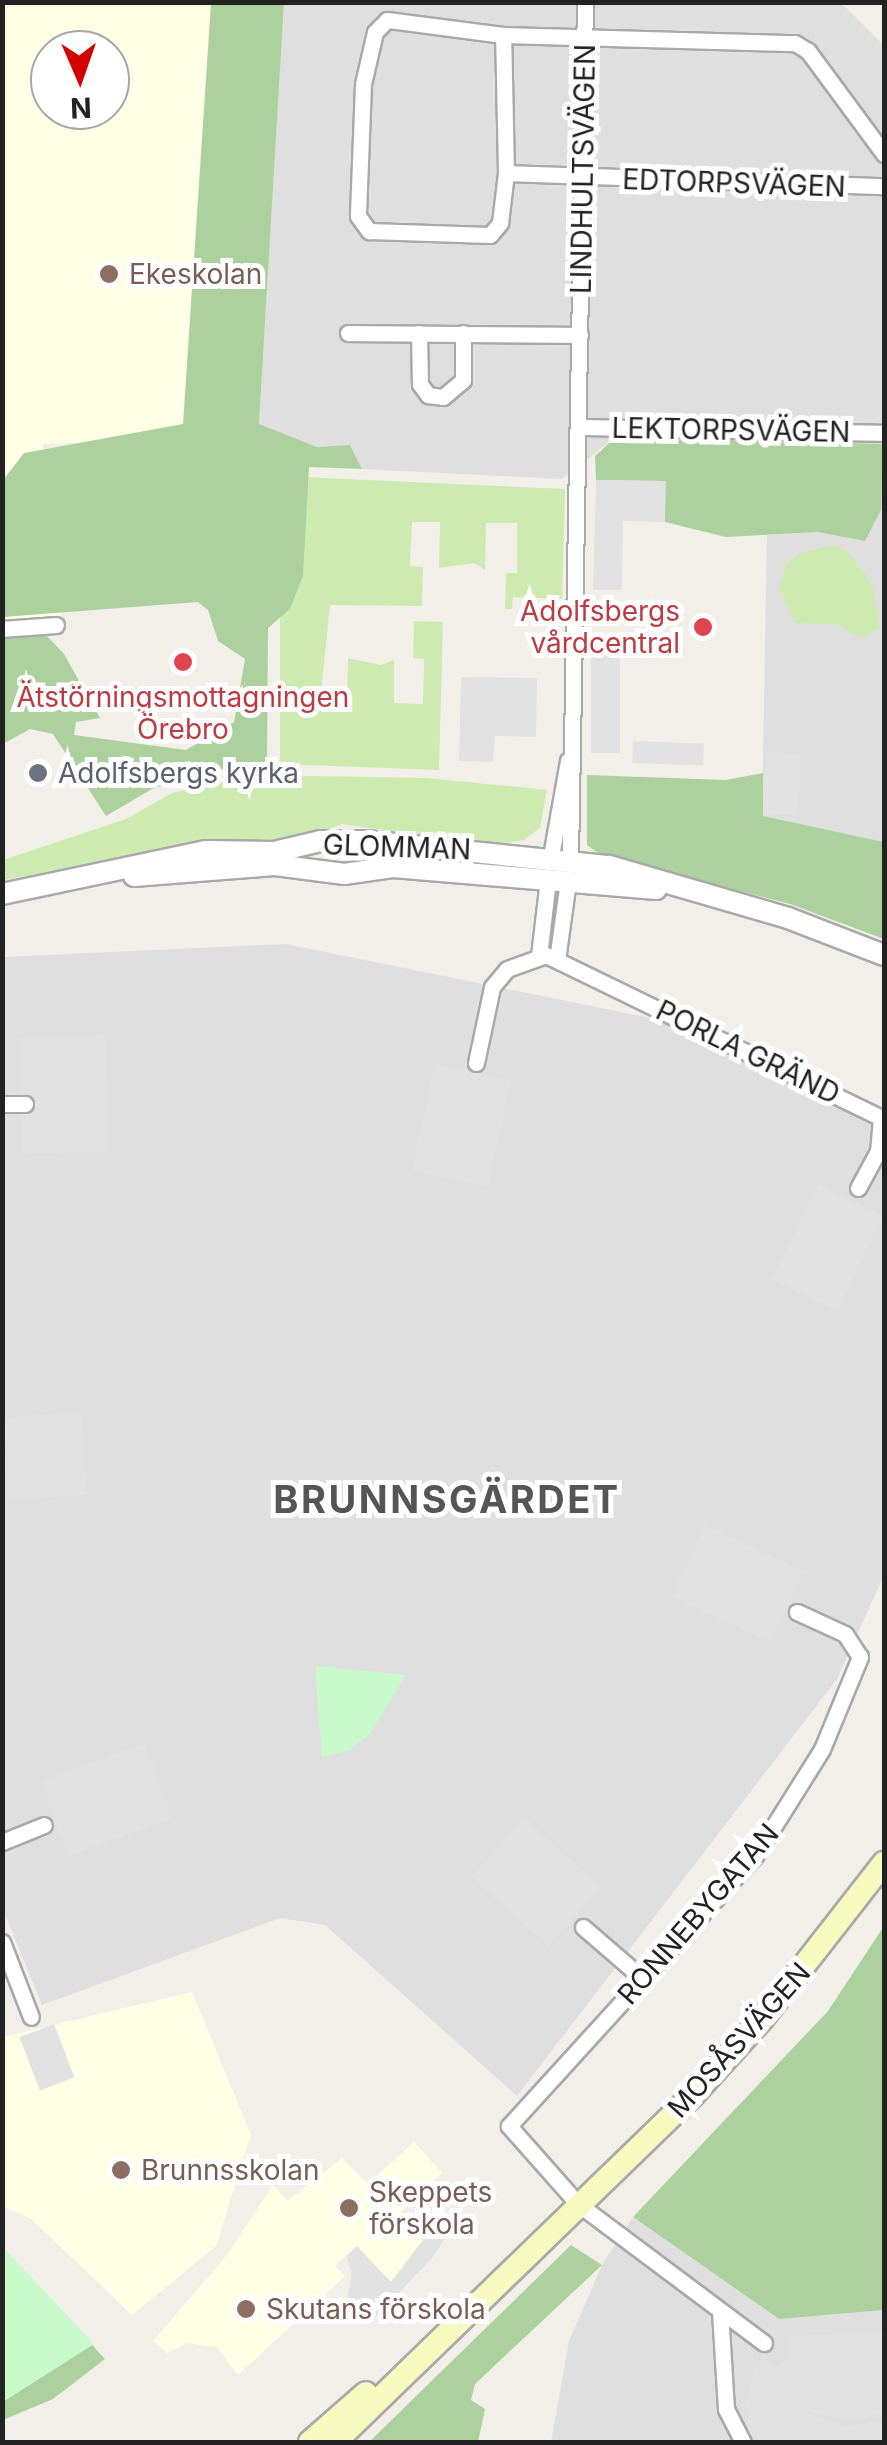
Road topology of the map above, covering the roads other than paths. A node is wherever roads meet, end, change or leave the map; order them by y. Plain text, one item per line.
1 (585, 2) edge
2 (503, 35) junction
3 (584, 38) junction
4 (884, 154) edge
5 (506, 173) junction
6 (583, 178) junction
7 (884, 186) edge
8 (348, 333) dead end
9 (464, 333) junction
10 (419, 334) junction
11 (580, 335) junction
12 (578, 427) junction
13 (884, 433) edge
14 (56, 626) dead end
15 (2, 629) edge
16 (560, 858) junction
17 (97, 877) junction
18 (558, 880) junction
19 (697, 893) junction
20 (2, 894) edge
21 (884, 955) edge
22 (547, 957) junction
23 (476, 1063) dead end
24 (2, 1104) edge
25 (25, 1104) dead end
26 (858, 1188) dead end
27 (796, 1612) dead end
28 (44, 1825) dead end
29 (2, 1842) edge
30 (884, 1863) edge
31 (583, 1926) dead end
32 (2, 1942) edge
33 (642, 1978) junction
34 (32, 2017) dead end
35 (578, 2204) junction
36 (720, 2311) junction
37 (458, 2319) junction
38 (764, 2344) dead end
39 (310, 2442) edge
40 (335, 2442) edge
41 (744, 2442) edge

1 - 3 street, LINDHULTSVÄGEN
2 - 3 street
2 - 5 street
2 - 5 street
3 - 4 street
3 - 6 street, LINDHULTSVÄGEN
5 - 6 street, EDTORPSVÄGEN
6 - 7 street, EDTORPSVÄGEN
6 - 11 street, LINDHULTSVÄGEN
8 - 10 street, LINDHULTSVÄGEN
9 - 10 street, LINDHULTSVÄGEN
9 - 10 street
9 - 11 street, LINDHULTSVÄGEN
11 - 12 street, LINDHULTSVÄGEN
12 - 13 street, LEKTORPSVÄGEN
12 - 16 street, LINDHULTSVÄGEN
14 - 15 street
16 - 17 street, GLOMMAN
16 - 18 street
16 - 19 street, GLOMMAN
17 - 18 street, GLOMMAN
17 - 20 street, GLOMMAN
18 - 19 street, GLOMMAN
18 - 22 street
19 - 21 street, GLOMMAN
22 - 23 street
22 - 26 street, PORLA GRÄND
24 - 25 street
27 - 33 street, RONNEBYGATAN
28 - 29 street
30 - 35 main road, MOSÅSVÄGEN
31 - 33 street
32 - 34 street
33 - 35 street, RONNEBYGATAN
35 - 36 street
35 - 37 main road, MOSÅSVÄGEN
36 - 38 street
36 - 41 street
37 - 39 main road, MOSÅSVÄGEN
37 - 40 main road, MOSÅSVÄGEN

